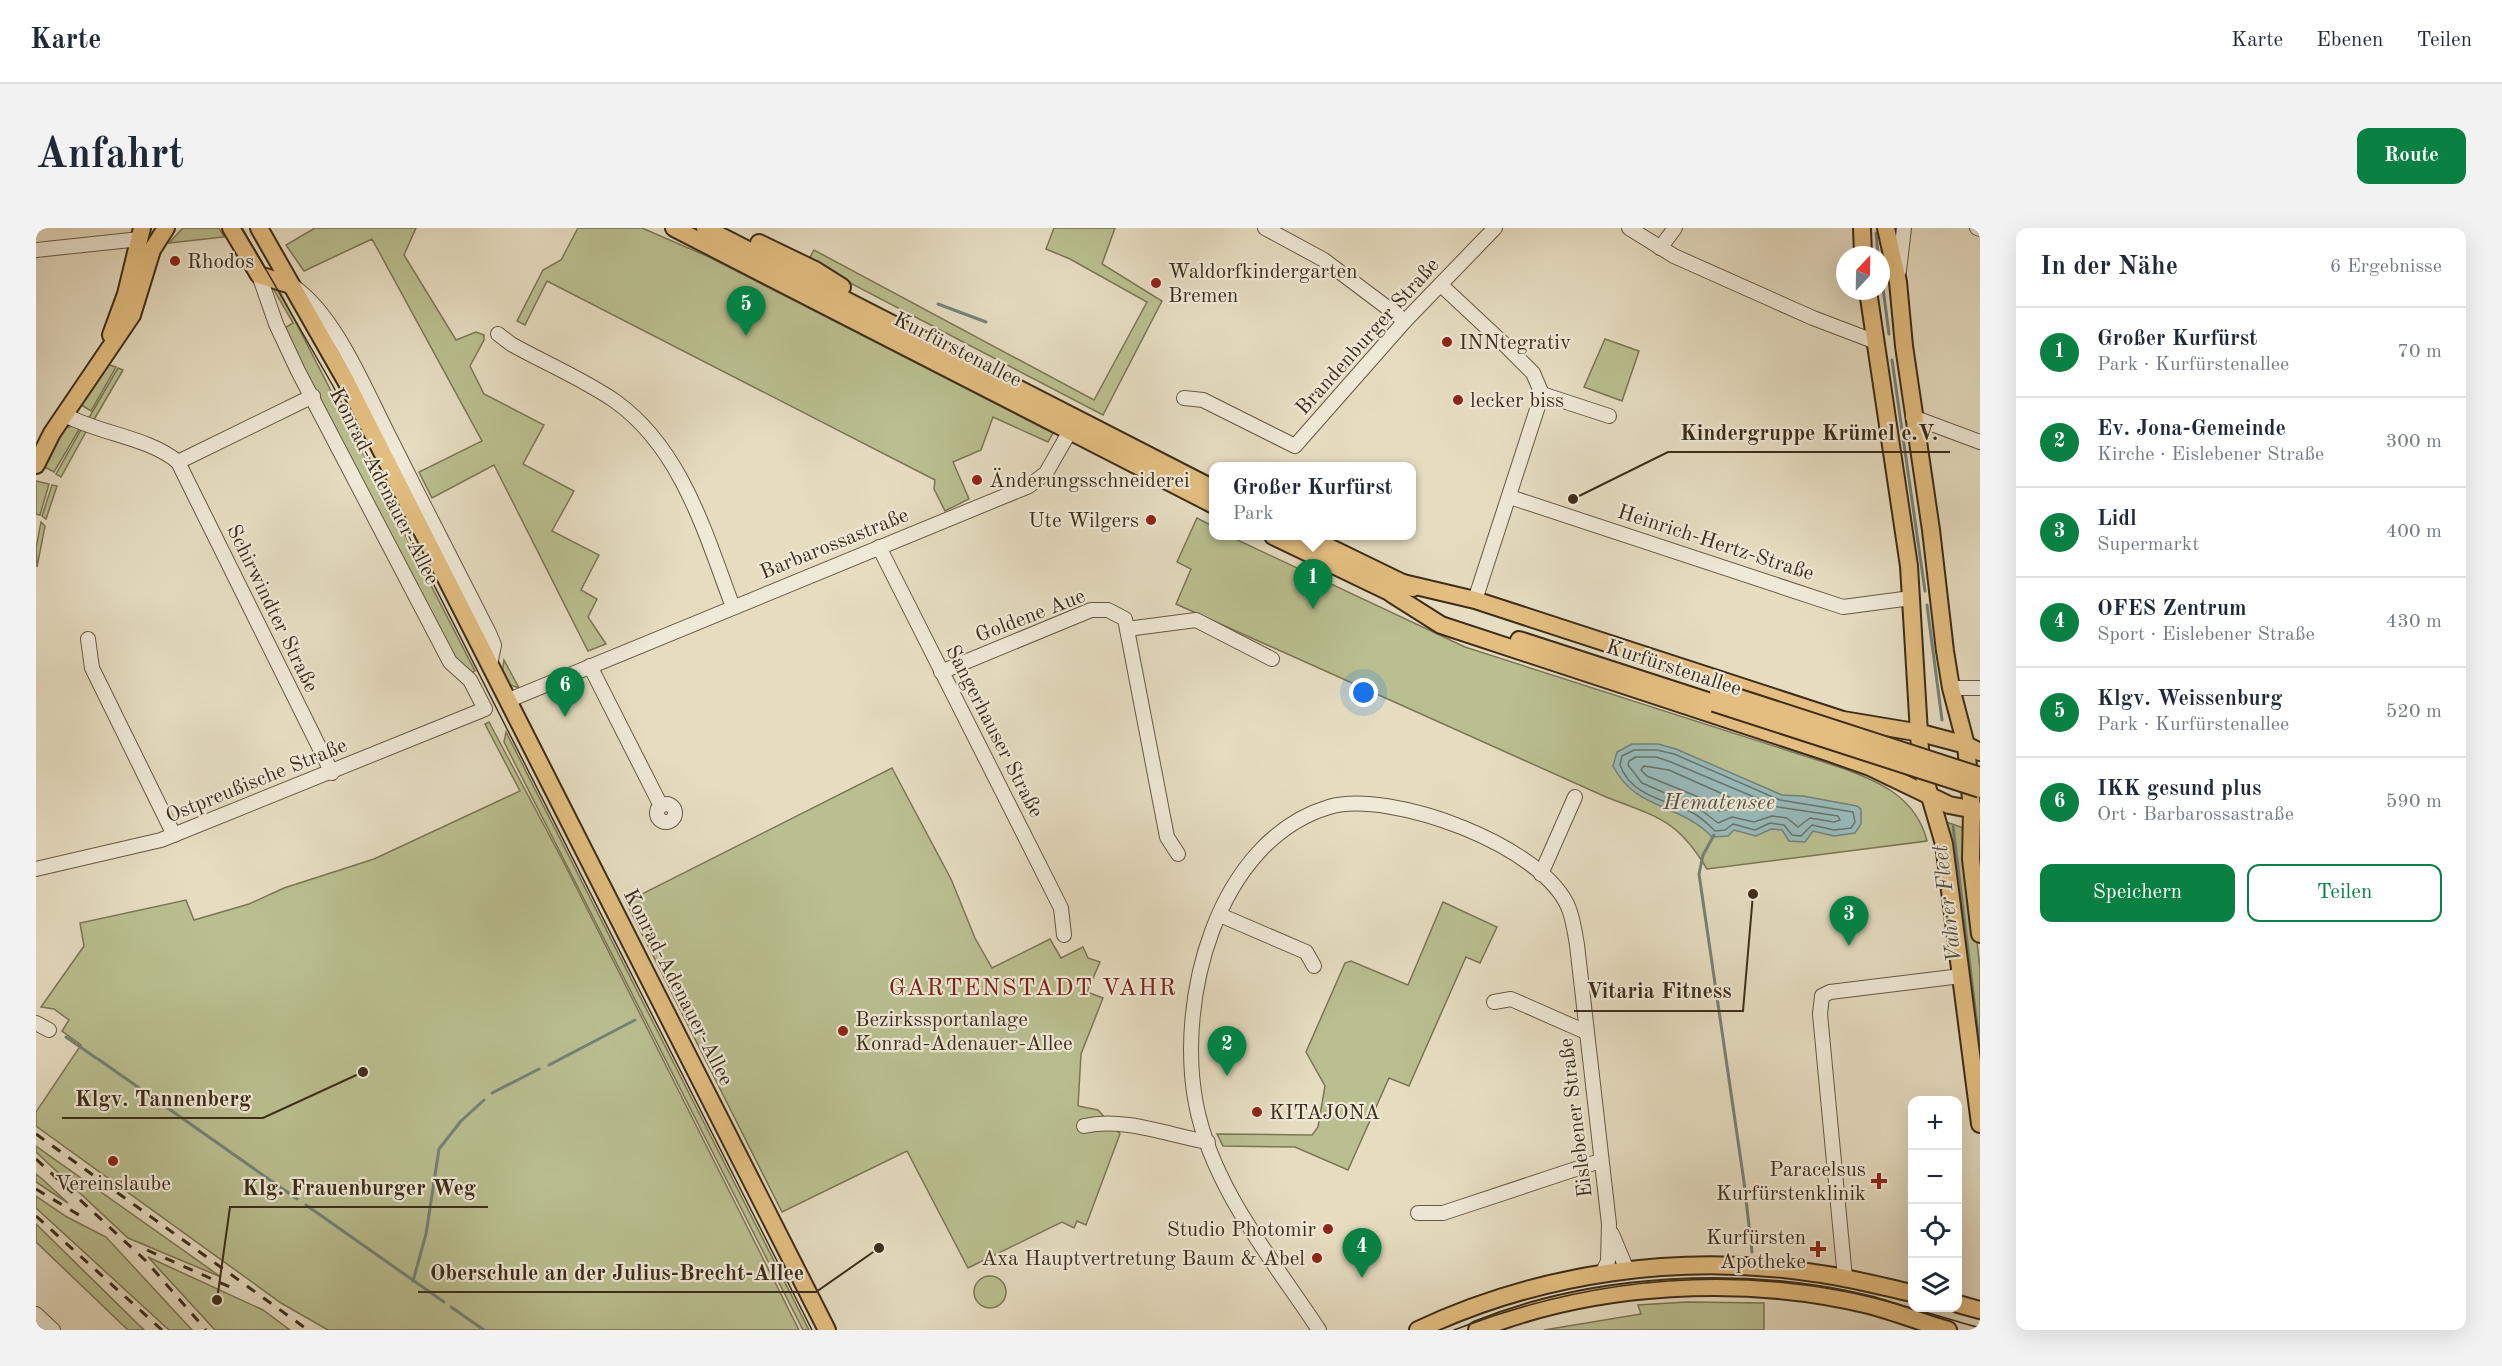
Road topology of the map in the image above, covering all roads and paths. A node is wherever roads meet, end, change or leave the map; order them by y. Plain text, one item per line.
1 (166, 228) edge
2 (231, 228) edge
3 (259, 228) edge
4 (663, 228) edge
5 (705, 228) edge
6 (728, 228) edge
7 (1265, 228) edge
8 (1495, 228) edge
9 (1629, 228) edge
10 (1675, 228) edge
11 (1862, 228) edge
12 (1886, 228) edge
13 (1904, 228) edge
14 (678, 230) edge
15 (141, 233) edge
16 (1863, 246) edge
17 (1660, 249) junction
18 (36, 250) edge
19 (259, 275) junction
20 (1898, 282) junction
21 (291, 285) junction
22 (1441, 285) junction
23 (1869, 300) edge
24 (1405, 321) junction
25 (896, 325) junction
26 (498, 334) dead end
27 (1876, 342) junction
28 (1904, 346) junction
29 (103, 355) junction
30 (1542, 394) junction
31 (313, 396) junction
32 (1184, 399) dead end
33 (64, 415) junction
34 (1609, 416) dead end
35 (1913, 417) junction
36 (1070, 431) junction
37 (1980, 442) edge
38 (178, 462) junction
39 (36, 465) edge
40 (1209, 486) edge
41 (1510, 497) junction
42 (1209, 503) edge
43 (1282, 540) edge
44 (1313, 540) edge
45 (879, 547) junction
46 (1397, 589) junction
47 (1925, 596) junction
48 (1475, 600) junction
49 (733, 607) junction
50 (1127, 629) junction
51 (88, 639) dead end
52 (1272, 658) dead end
53 (590, 666) junction
54 (941, 672) junction
55 (1951, 688) junction
56 (1980, 688) edge
57 (509, 700) junction
58 (485, 710) joint
59 (1921, 733) junction
60 (1973, 748) edge
61 (1943, 771) junction
62 (332, 773) junction
63 (1980, 776) edge
64 (1980, 789) edge
65 (1929, 796) junction
66 (1575, 797) dead end
67 (662, 806) dead end
68 (1976, 810) edge
69 (174, 835) junction
70 (1178, 854) dead end
71 (36, 869) edge
72 (1541, 874) junction
73 (1220, 915) junction
74 (1980, 934) edge
75 (1064, 935) dead end
76 (1314, 966) dead end
77 (1961, 976) junction
78 (1494, 1002) dead end
79 (36, 1023) edge
80 (49, 1030) dead end
81 (1586, 1032) junction
82 (1980, 1124) edge
83 (1084, 1126) dead end
84 (1208, 1142) junction
85 (1600, 1161) junction
86 (1418, 1214) dead end
87 (1609, 1224) junction
88 (1627, 1270) junction
89 (1602, 1274) junction
90 (1845, 1278) junction
91 (1908, 1292) edge
92 (1962, 1305) edge
93 (1980, 1310) edge
94 (36, 1314) edge
95 (53, 1330) edge
96 (827, 1330) edge
97 (1319, 1330) edge
98 (1419, 1330) edge
99 (1477, 1330) edge
100 (1948, 1330) edge

1 - 29 main road
2 - 19 main road, Konrad-Adenauer-Allee
3 - 21 main road, Konrad-Adenauer-Allee
4 - 14 main road, Kurfürstenallee
5 - 25 main road, Kurfürstenallee
6 - 25 main road, Kurfürstenallee
7 - 24 street
8 - 22 street, Brandenburger Straße
9 - 17 street
10 - 17 street
11 - 16 main road
12 - 20 main road
13 - 20 street
14 - 36 main road, Kurfürstenallee
15 - 18 street
15 - 29 main road
17 - 27 street
19 - 21 main road
19 - 31 street, Konrad-Adenauer-Allee
20 - 28 main road
21 - 57 main road, Konrad-Adenauer-Allee
22 - 24 street, Brandenburger Straße
22 - 30 street
23 - 27 main road
24 - 32 street, Brandenburger Straße
25 - 40 main road, Kurfürstenallee
26 - 49 street
27 - 28 main road
27 - 47 main road
28 - 35 main road
29 - 33 main road
30 - 34 street
30 - 41 street
31 - 38 street
31 - 58 street, Konrad-Adenauer-Allee
33 - 38 street
33 - 39 main road
35 - 37 street
35 - 47 main road
36 - 42 main road, Kurfürstenallee
36 - 45 street, Barbarossastraße
38 - 62 street, Schirwindter Straße
41 - 47 street, Heinrich-Hertz-Straße
41 - 48 street
43 - 46 main road, Kurfürstenallee
44 - 46 main road, Kurfürstenallee
45 - 49 street, Barbarossastraße
45 - 54 street, Sangerhauser Straße
46 - 48 main road, Kurfürstenallee
46 - 61 main road, Kurfürstenallee, bridge
46 - 65 main road, Kurfürstenallee
47 - 55 main road
47 - 59 main road
48 - 59 main road, Kurfürstenallee
49 - 53 street, Barbarossastraße
50 - 52 street
50 - 54 street, Goldene Aue
50 - 70 street
51 - 69 street
53 - 57 street, Barbarossastraße
53 - 67 street
54 - 75 street, Sangerhauser Straße
55 - 56 street
55 - 60 main road
57 - 96 main road, Konrad-Adenauer-Allee
58 - 62 street, Ostpreußische Straße
59 - 60 main road, Kurfürstenallee
59 - 65 main road
60 - 68 main road
61 - 63 main road, bridge
61 - 64 main road, bridge
62 - 69 street, Ostpreußische Straße
65 - 68 main road, Kurfürstenallee
65 - 77 main road
66 - 72 street
68 - 74 main road
69 - 71 street, Ostpreußische Straße
72 - 73 street, Eislebener Straße
72 - 81 street, Eislebener Straße
73 - 76 street
73 - 84 street, Eislebener Straße
77 - 82 main road
77 - 90 street
78 - 81 street
79 - 80 street
81 - 85 street, Eislebener Straße
83 - 84 street
84 - 97 street, Eislebener Straße
85 - 86 street
85 - 87 street, Eislebener Straße
87 - 88 street, Eislebener Straße
87 - 89 street, Eislebener Straße
88 - 89 main road
88 - 90 main road
89 - 98 main road
90 - 91 main road
92 - 93 main road
94 - 95 street
99 - 100 main road

